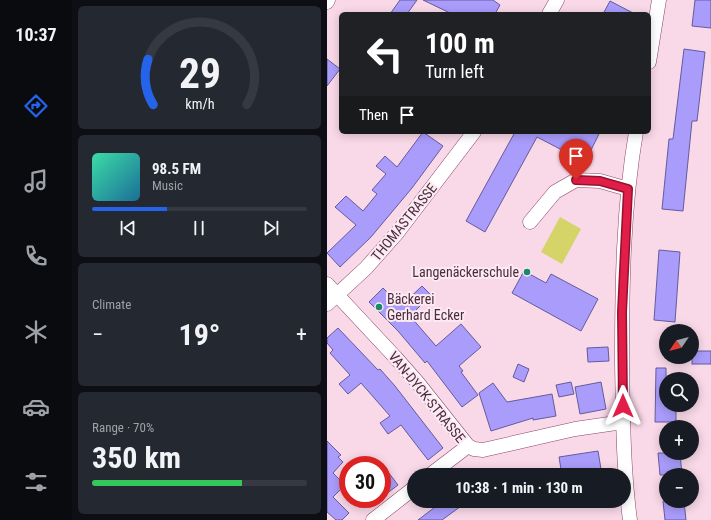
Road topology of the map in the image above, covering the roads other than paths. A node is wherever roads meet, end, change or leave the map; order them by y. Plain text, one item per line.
1 (557, 0) edge
2 (659, 0) edge
3 (550, 12) edge
4 (651, 50) edge
5 (472, 134) edge
6 (636, 134) edge
7 (628, 189) junction
8 (530, 222) dead end
9 (327, 284) edge
10 (338, 295) junction
11 (327, 304) edge
12 (623, 422) junction
13 (468, 446) junction
14 (440, 468) edge
15 (407, 493) edge
16 (373, 520) edge
17 (630, 520) edge

1 - 3 street
2 - 4 street
5 - 10 street, THOMASTRASSE
6 - 7 street
7 - 8 street
7 - 12 street
9 - 10 street, VAN-DYCK-STRASSE
10 - 11 street, THOMASTRASSE
10 - 13 street, VAN-DYCK-STRASSE
12 - 13 street, VAN-DYCK-STRASSE
12 - 17 street
13 - 14 street
15 - 16 street

